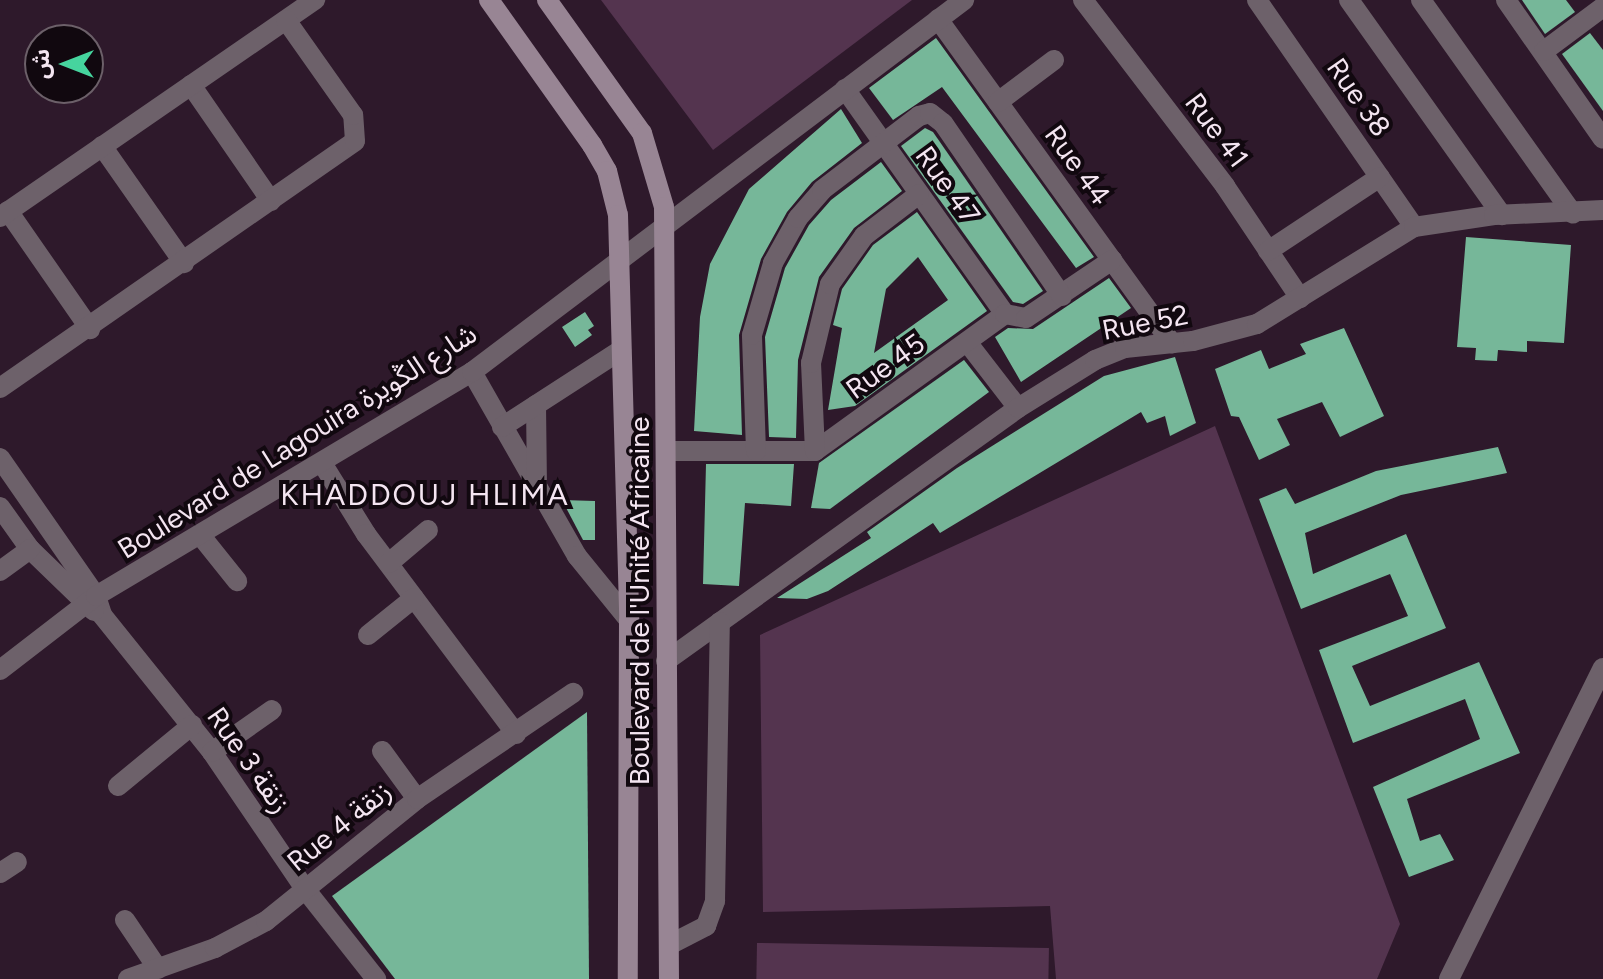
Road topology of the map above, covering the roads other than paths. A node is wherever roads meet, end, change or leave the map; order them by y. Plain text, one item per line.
1 (315, 0) edge
2 (489, 0) edge
3 (547, 0) edge
4 (964, 0) edge
5 (1083, 0) edge
6 (1257, 0) edge
7 (1349, 0) edge
8 (1421, 0) edge
9 (1506, 0) edge
10 (1597, 10) edge
11 (938, 19) junction
12 (286, 20) junction
13 (1544, 51) junction
14 (1054, 60) dead end
15 (191, 85) junction
16 (845, 89) junction
17 (998, 102) junction
18 (1603, 139) edge
19 (882, 141) junction
20 (102, 146) junction
21 (1380, 177) junction
22 (919, 194) junction
23 (271, 201) junction
24 (1603, 210) edge
25 (4, 214) edge
26 (1573, 214) junction
27 (1502, 215) junction
28 (665, 222) junction
29 (1414, 227) junction
30 (1268, 251) junction
31 (620, 256) junction
32 (1112, 260) junction
33 (184, 263) junction
34 (1062, 296) junction
35 (1300, 298) junction
36 (1005, 314) junction
37 (90, 329) junction
38 (967, 342) junction
39 (1172, 343) junction
40 (621, 350) junction
41 (472, 372) junction
42 (0, 388) edge
43 (536, 405) junction
44 (1018, 408) junction
45 (502, 427) junction
46 (667, 451) junction
47 (756, 451) junction
48 (815, 451) junction
49 (0, 458) edge
50 (322, 463) junction
51 (537, 493) junction
52 (0, 507) edge
53 (428, 530) dead end
54 (201, 536) junction
55 (30, 549) junction
56 (389, 563) junction
57 (0, 571) edge
58 (237, 581) dead end
59 (414, 598) junction
60 (94, 605) junction
61 (629, 620) junction
62 (720, 622) junction
63 (368, 635) dead end
64 (666, 661) junction
65 (1603, 668) edge
66 (0, 670) edge
67 (573, 693) dead end
68 (272, 710) dead end
69 (192, 725) junction
70 (516, 734) junction
71 (382, 751) dead end
72 (212, 752) junction
73 (118, 786) dead end
74 (417, 799) junction
75 (305, 889) junction
76 (125, 920) dead end
77 (669, 945) junction
78 (158, 969) junction
79 (128, 979) edge
80 (376, 979) edge
81 (628, 979) edge
82 (669, 979) edge
83 (1449, 979) edge

1 - 12 street
2 - 31 main road, Boulevard de l'Unité Africaine
3 - 28 main road, Boulevard de l'Unité Africaine
4 - 11 street, Boulevard de Lagouira شارع الڭويرة
5 - 30 street, Rue 41
6 - 21 street, Rue 38
7 - 27 street
8 - 26 street
9 - 13 street
10 - 13 street
11 - 16 street, Boulevard de Lagouira شارع الڭويرة
11 - 17 street, Rue 44
12 - 15 street
12 - 23 street
13 - 18 street
14 - 17 street
15 - 20 street
15 - 23 street
16 - 19 street, Rue 47
16 - 28 street, Boulevard de Lagouira شارع الڭويرة
17 - 32 street, Rue 44
19 - 22 street, Rue 47
19 - 34 street
19 - 47 street
20 - 25 street
20 - 33 street
21 - 29 street, Rue 38
21 - 30 street
22 - 36 street, Rue 47
22 - 48 street
23 - 33 street
24 - 26 street, Rue 52
25 - 37 street
26 - 27 street, Rue 52
27 - 29 street, Rue 52
28 - 31 street, Boulevard de Lagouira شارع الڭويرة
28 - 46 main road, Boulevard de l'Unité Africaine
29 - 35 street, Rue 52
30 - 35 street, Rue 41
31 - 40 main road, Boulevard de l'Unité Africaine
31 - 41 street, Boulevard de Lagouira شارع الڭويرة
32 - 34 street, Rue 45
32 - 39 street, Rue 44
33 - 37 street
34 - 36 street, Rue 45
35 - 39 street, Rue 52
36 - 38 street, Rue 45
37 - 42 street
38 - 44 street
38 - 48 street, Rue 45
39 - 44 street, Rue 52
40 - 43 street
40 - 61 main road, Boulevard de l'Unité Africaine
41 - 45 street
41 - 50 street, Boulevard de Lagouira شارع الڭويرة
43 - 45 street
43 - 51 street
44 - 62 street, Rue 52
45 - 51 street
46 - 47 street
46 - 64 main road, Boulevard de l'Unité Africaine
47 - 48 street
49 - 60 street, Rue 3 زنقة
50 - 54 street, Boulevard de Lagouira شارع الڭويرة
50 - 56 street
51 - 61 street
52 - 55 street, Rue 3 زنقة
53 - 56 street
54 - 58 street
54 - 60 street, Boulevard de Lagouira شارع الڭويرة
55 - 57 street
55 - 60 street, Rue 3 زنقة
56 - 59 street
59 - 63 street
59 - 70 street
60 - 66 street, Boulevard de Lagouira شارع الڭويرة
60 - 69 street, Rue 3 زنقة
61 - 81 main road, Boulevard de l'Unité Africaine
62 - 64 street, Rue 52
62 - 77 street
64 - 77 main road, Boulevard de l'Unité Africaine
65 - 83 street
67 - 70 street, Rue 4 زنقة
68 - 72 street
69 - 72 street, Rue 3 زنقة
69 - 73 street
70 - 74 street, Rue 4 زنقة
71 - 74 street
72 - 75 street, Rue 3 زنقة
74 - 75 street, Rue 4 زنقة
75 - 78 street, Rue 4 زنقة
75 - 80 street, Rue 3 زنقة
76 - 78 street
77 - 82 main road, Boulevard de l'Unité Africaine
78 - 79 street, Rue 4 زنقة

